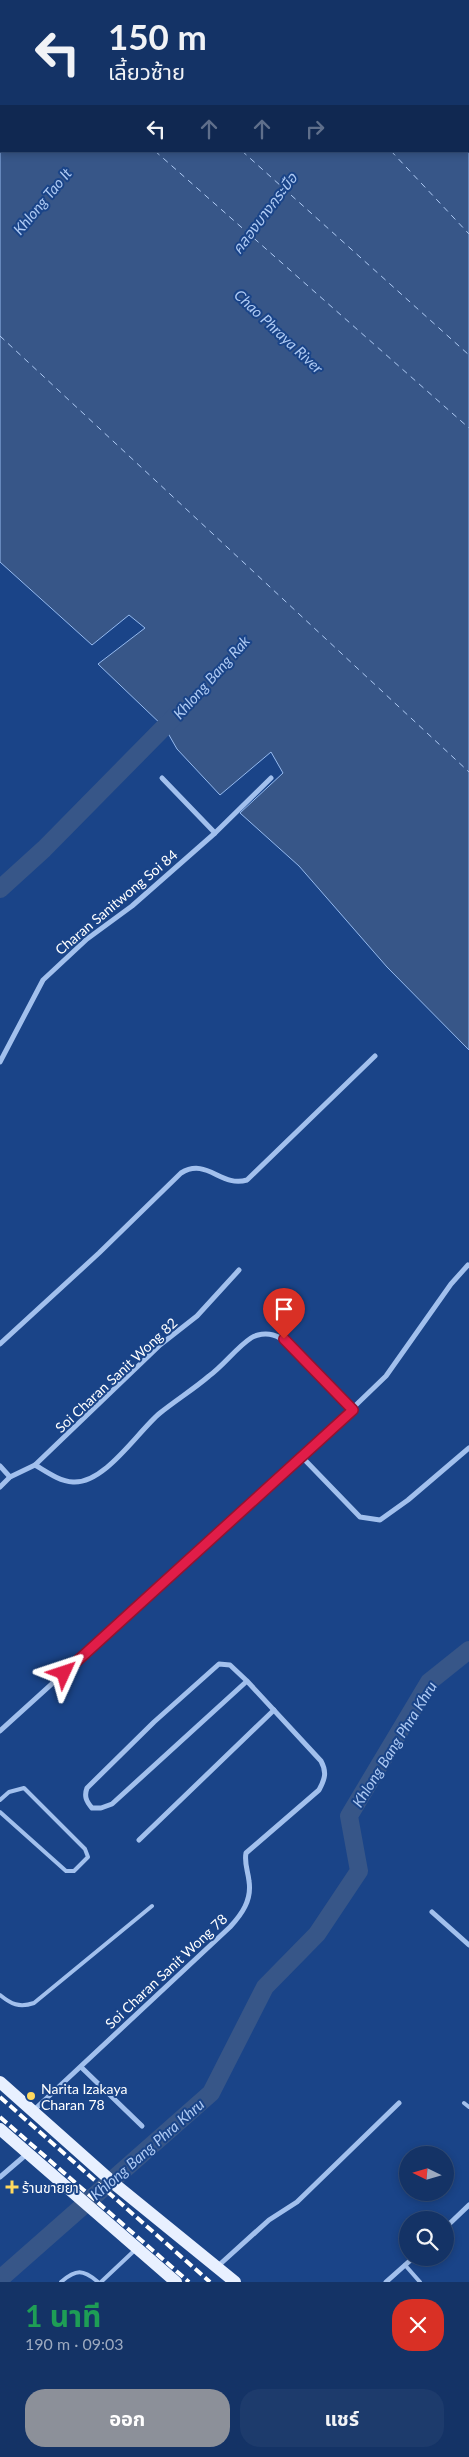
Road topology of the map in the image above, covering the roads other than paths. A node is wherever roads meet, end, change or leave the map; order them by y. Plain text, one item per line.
1 (162, 778) dead end
2 (270, 778) dead end
3 (215, 833) junction
4 (375, 1056) dead end
5 (0, 1062) edge
6 (468, 1265) edge
7 (239, 1270) dead end
8 (0, 1344) edge
9 (353, 1410) junction
10 (469, 1448) edge
11 (302, 1457) junction
12 (36, 1465) junction
13 (0, 1466) edge
14 (10, 1477) junction
15 (0, 1487) edge
16 (247, 1681) junction
17 (274, 1710) junction
18 (0, 1731) edge
19 (0, 1800) edge
20 (0, 1812) edge
21 (139, 1840) dead end
22 (152, 1906) dead end
23 (432, 1912) dead end
24 (469, 1945) edge
25 (0, 1994) edge
26 (81, 2067) junction
27 (0, 2082) edge
28 (400, 2103) dead end
29 (464, 2103) dead end
30 (469, 2107) edge
31 (32, 2111) junction
32 (142, 2126) dead end
33 (0, 2129) edge
34 (28, 2153) junction
35 (0, 2177) edge
36 (469, 2205) edge
37 (454, 2219) edge
38 (136, 2248) junction
39 (218, 2266) junction
40 (403, 2266) edge
41 (405, 2266) edge
42 (61, 2282) edge
43 (99, 2282) edge
44 (176, 2282) edge
45 (235, 2282) edge
46 (386, 2282) edge
47 (420, 2282) edge

1 - 3 street
2 - 3 street, Charan Sanitwong Soi 84
3 - 5 street, Charan Sanitwong Soi 84
4 - 8 street
6 - 9 street
7 - 12 street, Soi Charan Sanit Wong 82
9 - 11 street
9 - 12 street
10 - 11 street
11 - 18 street
12 - 14 street, Soi Charan Sanit Wong 82
13 - 14 street
14 - 15 street, Soi Charan Sanit Wong 82
16 - 16 street, Soi Charan Sanit Wong 78
16 - 17 street, Soi Charan Sanit Wong 78
17 - 21 street
17 - 26 street, Soi Charan Sanit Wong 78
19 - 20 lane
22 - 25 lane
23 - 24 street
26 - 31 street, Soi Charan Sanit Wong 78
26 - 32 street
27 - 31 main road
28 - 39 street
29 - 30 lane
31 - 39 main road
33 - 34 main road
34 - 35 street
34 - 38 main road
36 - 37 street
38 - 43 lane
38 - 44 main road
39 - 45 main road
40 - 46 street
41 - 47 lane
42 - 43 lane

